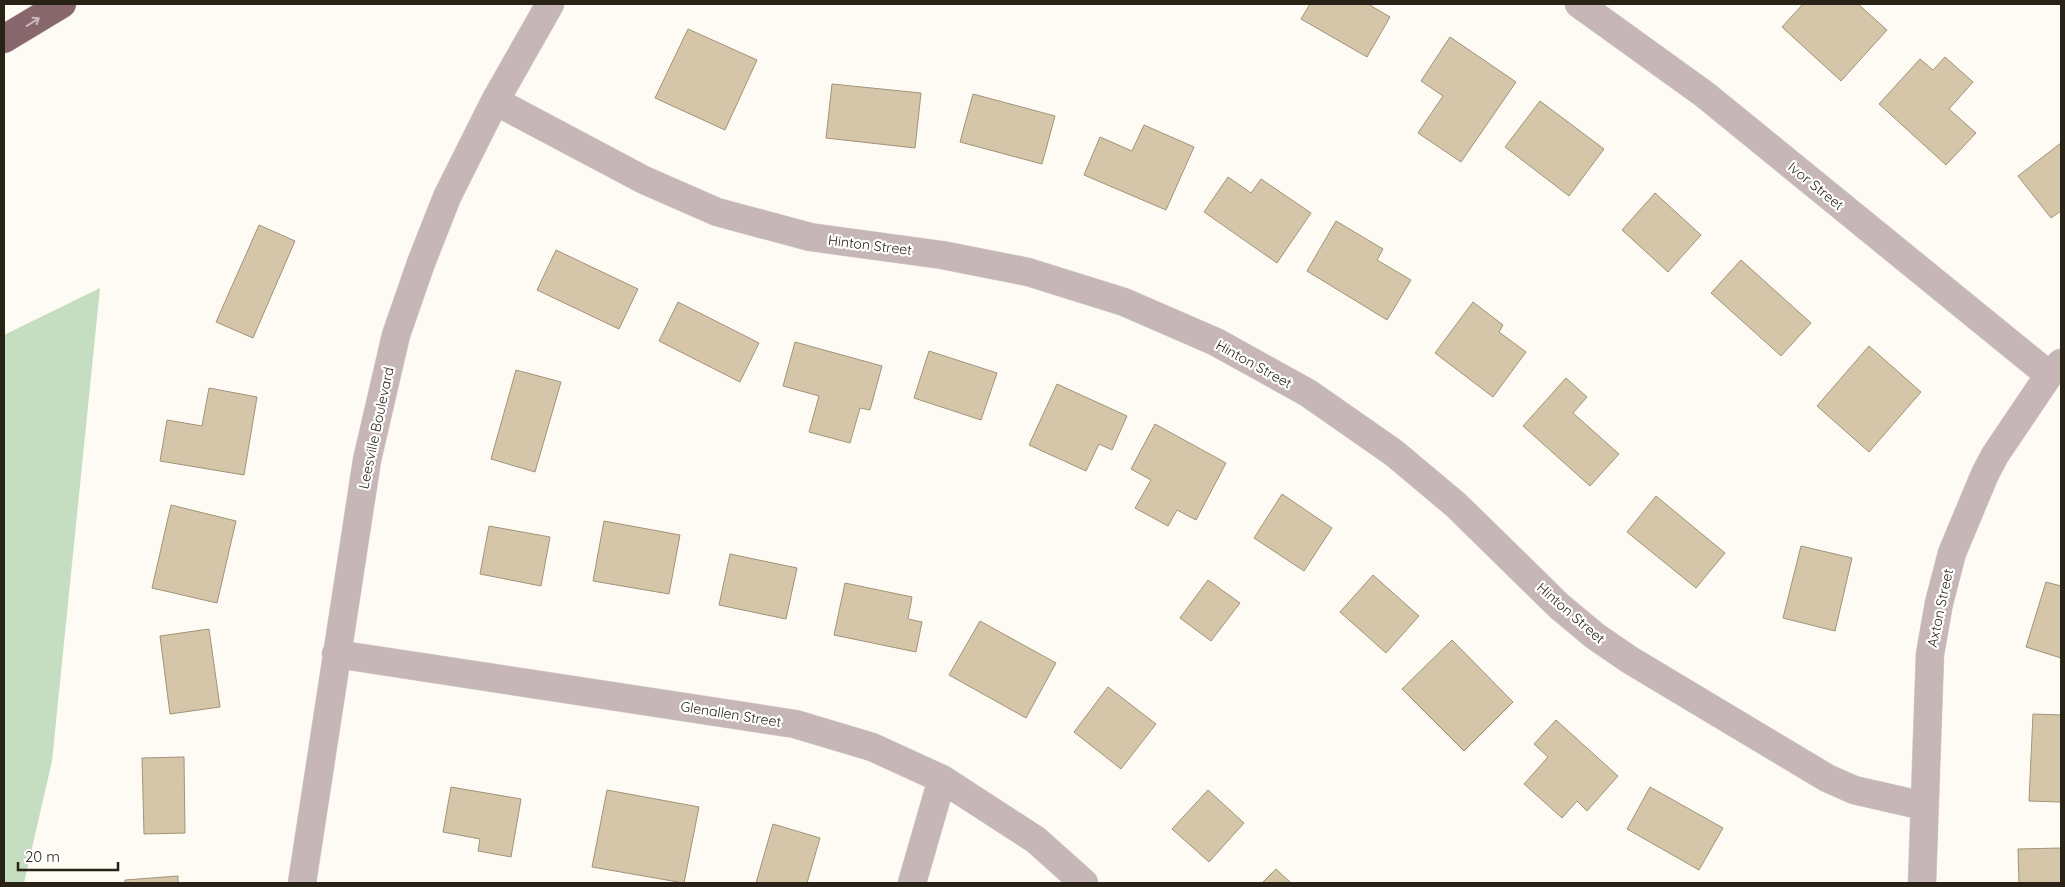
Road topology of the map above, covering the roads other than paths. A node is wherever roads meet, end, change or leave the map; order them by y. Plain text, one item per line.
1 (62, 4) edge
2 (550, 4) edge
3 (1579, 4) edge
4 (4, 40) edge
5 (494, 101) junction
6 (2055, 369) edge
7 (336, 654) junction
8 (942, 779) junction
9 (1924, 806) junction
10 (302, 883) edge
11 (912, 883) edge
12 (1084, 883) edge
13 (1922, 883) edge

4 -> 1 highway
2 - 5 street, Leesville Boulevard
3 - 6 street, Ivor Street
5 - 7 street, Leesville Boulevard
5 - 9 street, Hinton Street
6 - 9 street, Axton Street
7 - 8 street, Glenallen Street
7 - 10 street, Leesville Boulevard
8 - 11 street
8 - 12 street, Glenallen Street
9 - 13 street, Axton Street

